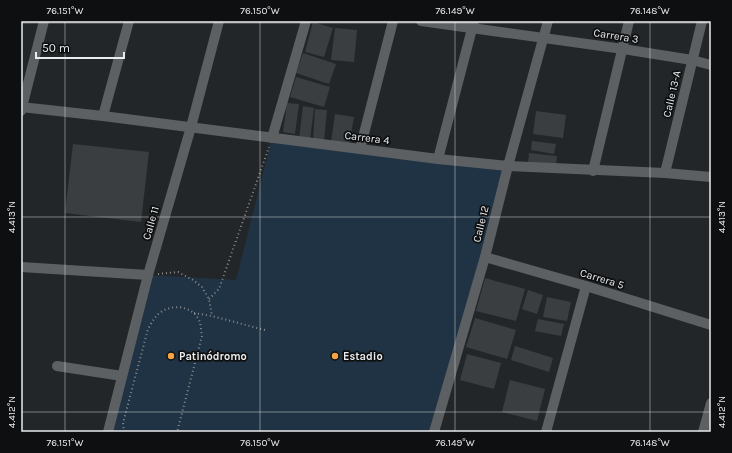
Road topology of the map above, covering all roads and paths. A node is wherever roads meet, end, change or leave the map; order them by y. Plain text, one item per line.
1 (44, 21) edge
2 (129, 21) edge
3 (219, 21) edge
4 (306, 21) edge
5 (393, 21) edge
6 (421, 21) edge
7 (548, 21) edge
8 (629, 21) edge
9 (702, 21) edge
10 (473, 25) edge
11 (544, 37) junction
12 (623, 49) junction
13 (692, 60) junction
14 (711, 65) edge
15 (21, 109) edge
16 (103, 116) junction
17 (191, 127) junction
18 (272, 138) junction
19 (360, 149) junction
20 (438, 159) junction
21 (508, 166) junction
22 (593, 171) junction
23 (665, 173) junction
24 (711, 177) edge
25 (485, 257) junction
26 (21, 267) edge
27 (148, 275) junction
28 (586, 286) junction
29 (209, 300) junction
30 (194, 312) junction
31 (212, 316) junction
32 (711, 325) edge
33 (265, 330) dead end
34 (57, 366) dead end
35 (122, 376) junction
36 (711, 403) edge
37 (108, 432) edge
38 (124, 432) edge
39 (177, 432) edge
40 (434, 432) edge
41 (546, 432) edge
42 (703, 432) edge

1 - 15 street
2 - 16 street
3 - 17 street, Calle 11
4 - 18 street
5 - 19 street
6 - 10 street, Carrera 3
7 - 11 street, Calle 12
8 - 12 street
9 - 13 street, Calle 13-A
10 - 11 street, Carrera 3
10 - 20 street
11 - 12 street, Carrera 3
11 - 21 street, Calle 12
12 - 13 street, Carrera 3
12 - 22 street
13 - 14 street, Carrera 3
13 - 23 street, Calle 13-A
15 - 16 street, Carrera 4
16 - 17 street, Carrera 4
17 - 18 street, Carrera 4
17 - 27 street, Calle 11
18 - 19 street, Carrera 4
18 - 29 path
19 - 20 street, Carrera 4
20 - 21 street, Carrera 4
21 - 22 street, Carrera 4
21 - 25 street, Calle 12
22 - 23 street, Carrera 4
23 - 24 street, Carrera 4
25 - 28 street, Carrera 5
25 - 40 street, Calle 12
26 - 27 street
27 - 29 path
27 - 35 street, Calle 11
28 - 32 street, Carrera 5
28 - 41 street
29 - 31 path
30 - 31 path
30 - 38 path
30 - 39 path
31 - 33 path
34 - 35 street
35 - 37 street, Calle 11
36 - 42 street

